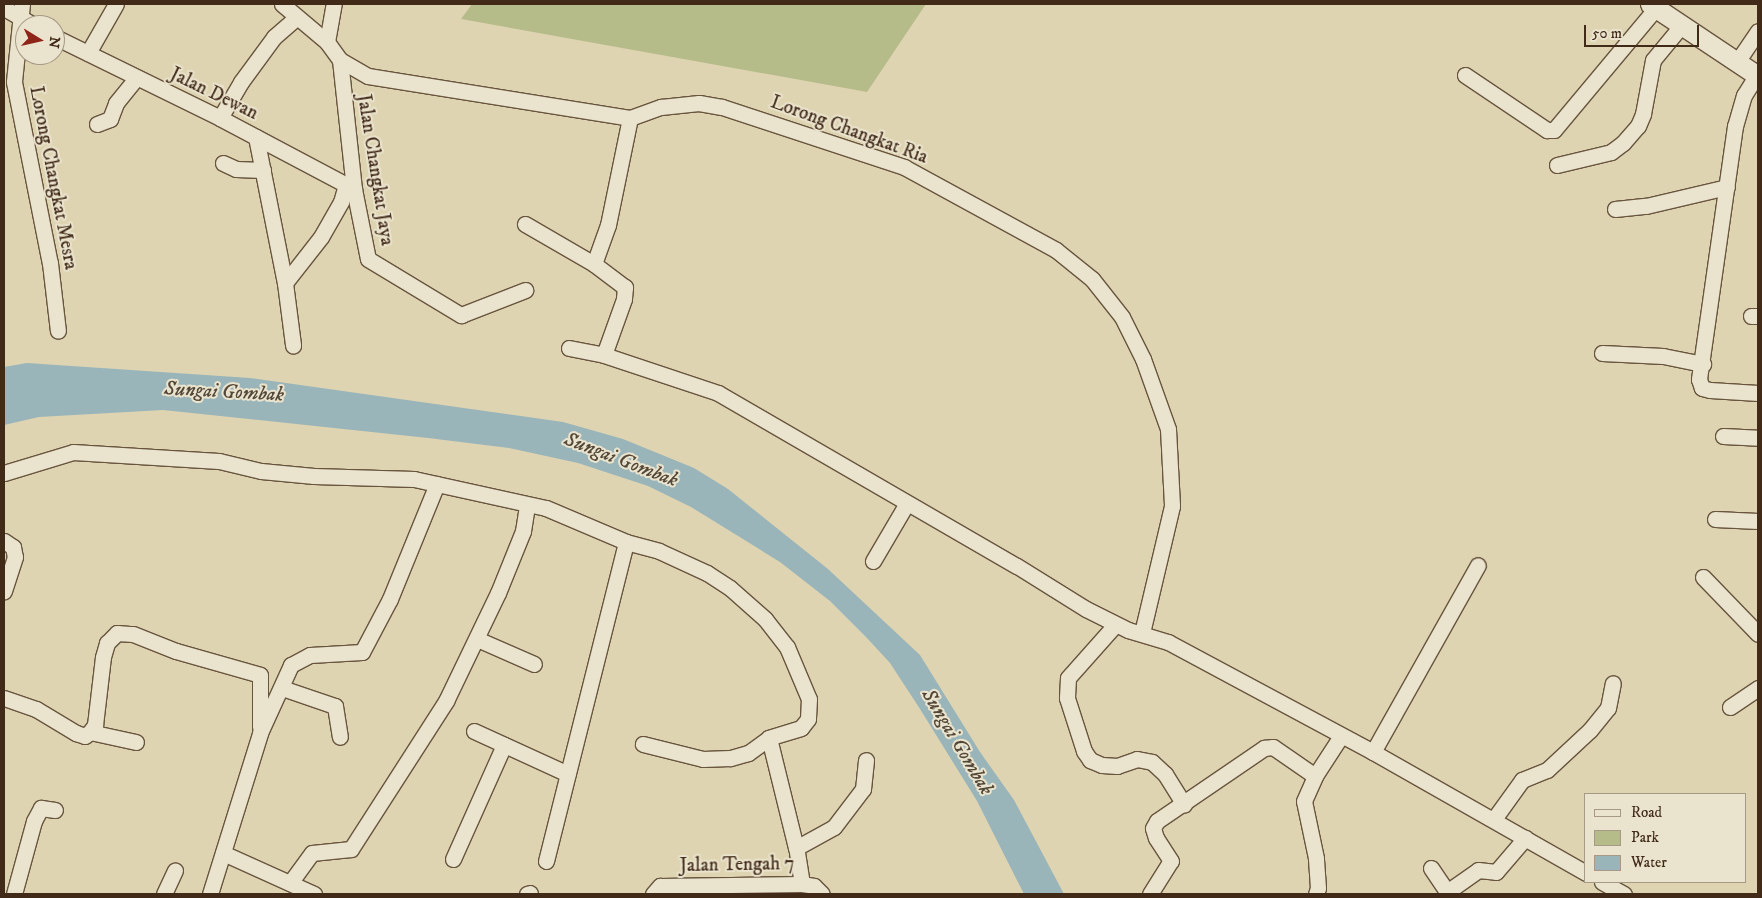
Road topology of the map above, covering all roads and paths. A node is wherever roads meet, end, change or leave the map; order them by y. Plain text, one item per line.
1 (116, 4) edge
2 (282, 4) edge
3 (334, 4) edge
4 (1653, 6) edge
5 (4, 8) edge
6 (22, 15) edge
7 (296, 18) junction
8 (1682, 25) junction
9 (1758, 31) edge
10 (65, 42) edge
11 (327, 42) junction
12 (88, 53) junction
13 (340, 60) junction
14 (1737, 62) junction
15 (17, 65) edge
16 (1465, 75) dead end
17 (1758, 75) edge
18 (136, 78) junction
19 (220, 118) junction
20 (630, 118) junction
21 (98, 124) dead end
22 (256, 136) junction
23 (223, 163) dead end
24 (1557, 166) dead end
25 (262, 170) junction
26 (1727, 186) junction
27 (350, 187) junction
28 (1615, 209) dead end
29 (525, 224) dead end
30 (594, 264) junction
31 (285, 283) junction
32 (525, 290) dead end
33 (58, 331) dead end
34 (292, 345) dead end
35 (569, 348) dead end
36 (1602, 353) dead end
37 (604, 355) junction
38 (1703, 364) junction
39 (1758, 393) edge
40 (1723, 436) dead end
41 (1758, 438) edge
42 (4, 473) edge
43 (437, 484) junction
44 (907, 503) junction
45 (527, 505) junction
46 (1715, 519) dead end
47 (1758, 521) edge
48 (4, 541) edge
49 (626, 542) junction
50 (873, 561) dead end
51 (1478, 565) dead end
52 (1703, 577) dead end
53 (4, 590) edge
54 (1116, 625) junction
55 (1142, 633) junction
56 (1758, 634) edge
57 (477, 639) junction
58 (534, 664) dead end
59 (1612, 683) dead end
60 (282, 688) junction
61 (1758, 688) edge
62 (4, 698) edge
63 (1730, 707) dead end
64 (474, 731) dead end
65 (90, 732) junction
66 (260, 733) junction
67 (1342, 736) junction
68 (340, 737) dead end
69 (769, 738) junction
70 (136, 742) dead end
71 (644, 744) dead end
72 (504, 745) junction
73 (1373, 752) junction
74 (866, 760) dead end
75 (568, 774) junction
76 (1315, 776) junction
77 (1184, 804) junction
78 (55, 810) dead end
79 (1494, 819) junction
80 (1525, 838) junction
81 (796, 848) junction
82 (223, 853) junction
83 (453, 859) dead end
84 (546, 861) dead end
85 (1431, 868) dead end
86 (175, 870) dead end
87 (1584, 871) edge
88 (290, 883) junction
89 (1604, 883) edge
90 (802, 884) junction
91 (776, 889) edge
92 (14, 894) edge
93 (164, 894) edge
94 (210, 894) edge
95 (314, 894) edge
96 (653, 894) edge
97 (822, 894) edge
98 (1150, 894) edge
99 (1316, 894) edge
100 (1624, 894) edge

1 - 12 street
2 - 7 street, Lorong Changkat Ria
3 - 11 street
4 - 8 street
4 - 16 street
5 - 6 street
7 - 11 street, Lorong Changkat Ria
7 - 19 street
8 - 14 street
8 - 24 street
9 - 14 street
10 - 12 street, Jalan Dewan
11 - 13 street, Lorong Changkat Ria
12 - 18 street, Jalan Dewan
13 - 20 street, Lorong Changkat Ria
13 - 27 street, Jalan Changkat Jaya
14 - 17 street
15 - 33 street, Lorong Changkat Mesra
17 - 26 street
18 - 19 street, Jalan Dewan
18 - 21 street
19 - 22 street, Jalan Dewan
20 - 30 street
20 - 55 street, Lorong Changkat Ria
22 - 25 street
22 - 27 street, Jalan Dewan
23 - 25 street
25 - 31 street
26 - 28 street
26 - 38 street
27 - 31 street
27 - 32 street, Jalan Changkat Jaya
29 - 30 street
30 - 37 street
31 - 34 street
35 - 37 street
36 - 38 street
37 - 44 street
38 - 39 street
40 - 41 street
42 - 43 street
43 - 45 street
43 - 60 street
44 - 50 street
44 - 54 street
45 - 49 street
45 - 57 street
46 - 47 street
48 - 53 street
49 - 69 street
49 - 75 street
51 - 73 street
52 - 56 street
54 - 55 street
54 - 77 street
55 - 67 street
57 - 58 street
57 - 88 street
59 - 79 street
60 - 66 street
60 - 68 street
61 - 63 street
62 - 65 street
64 - 72 street
65 - 66 street
65 - 70 street
66 - 82 street
67 - 73 street
67 - 76 street
69 - 71 street
69 - 81 street
72 - 75 street
72 - 83 street
73 - 79 street
74 - 81 street
75 - 84 street
76 - 77 street
76 - 99 street
77 - 98 street
78 - 92 street
79 - 80 street
80 - 85 street
80 - 87 street
81 - 90 street
82 - 88 street
82 - 94 street
86 - 93 street
88 - 95 street
89 - 100 street
90 - 91 street, Jalan Tengah 7
90 - 97 street, Jalan Tengah 7
91 - 96 street, Jalan Tengah 7

